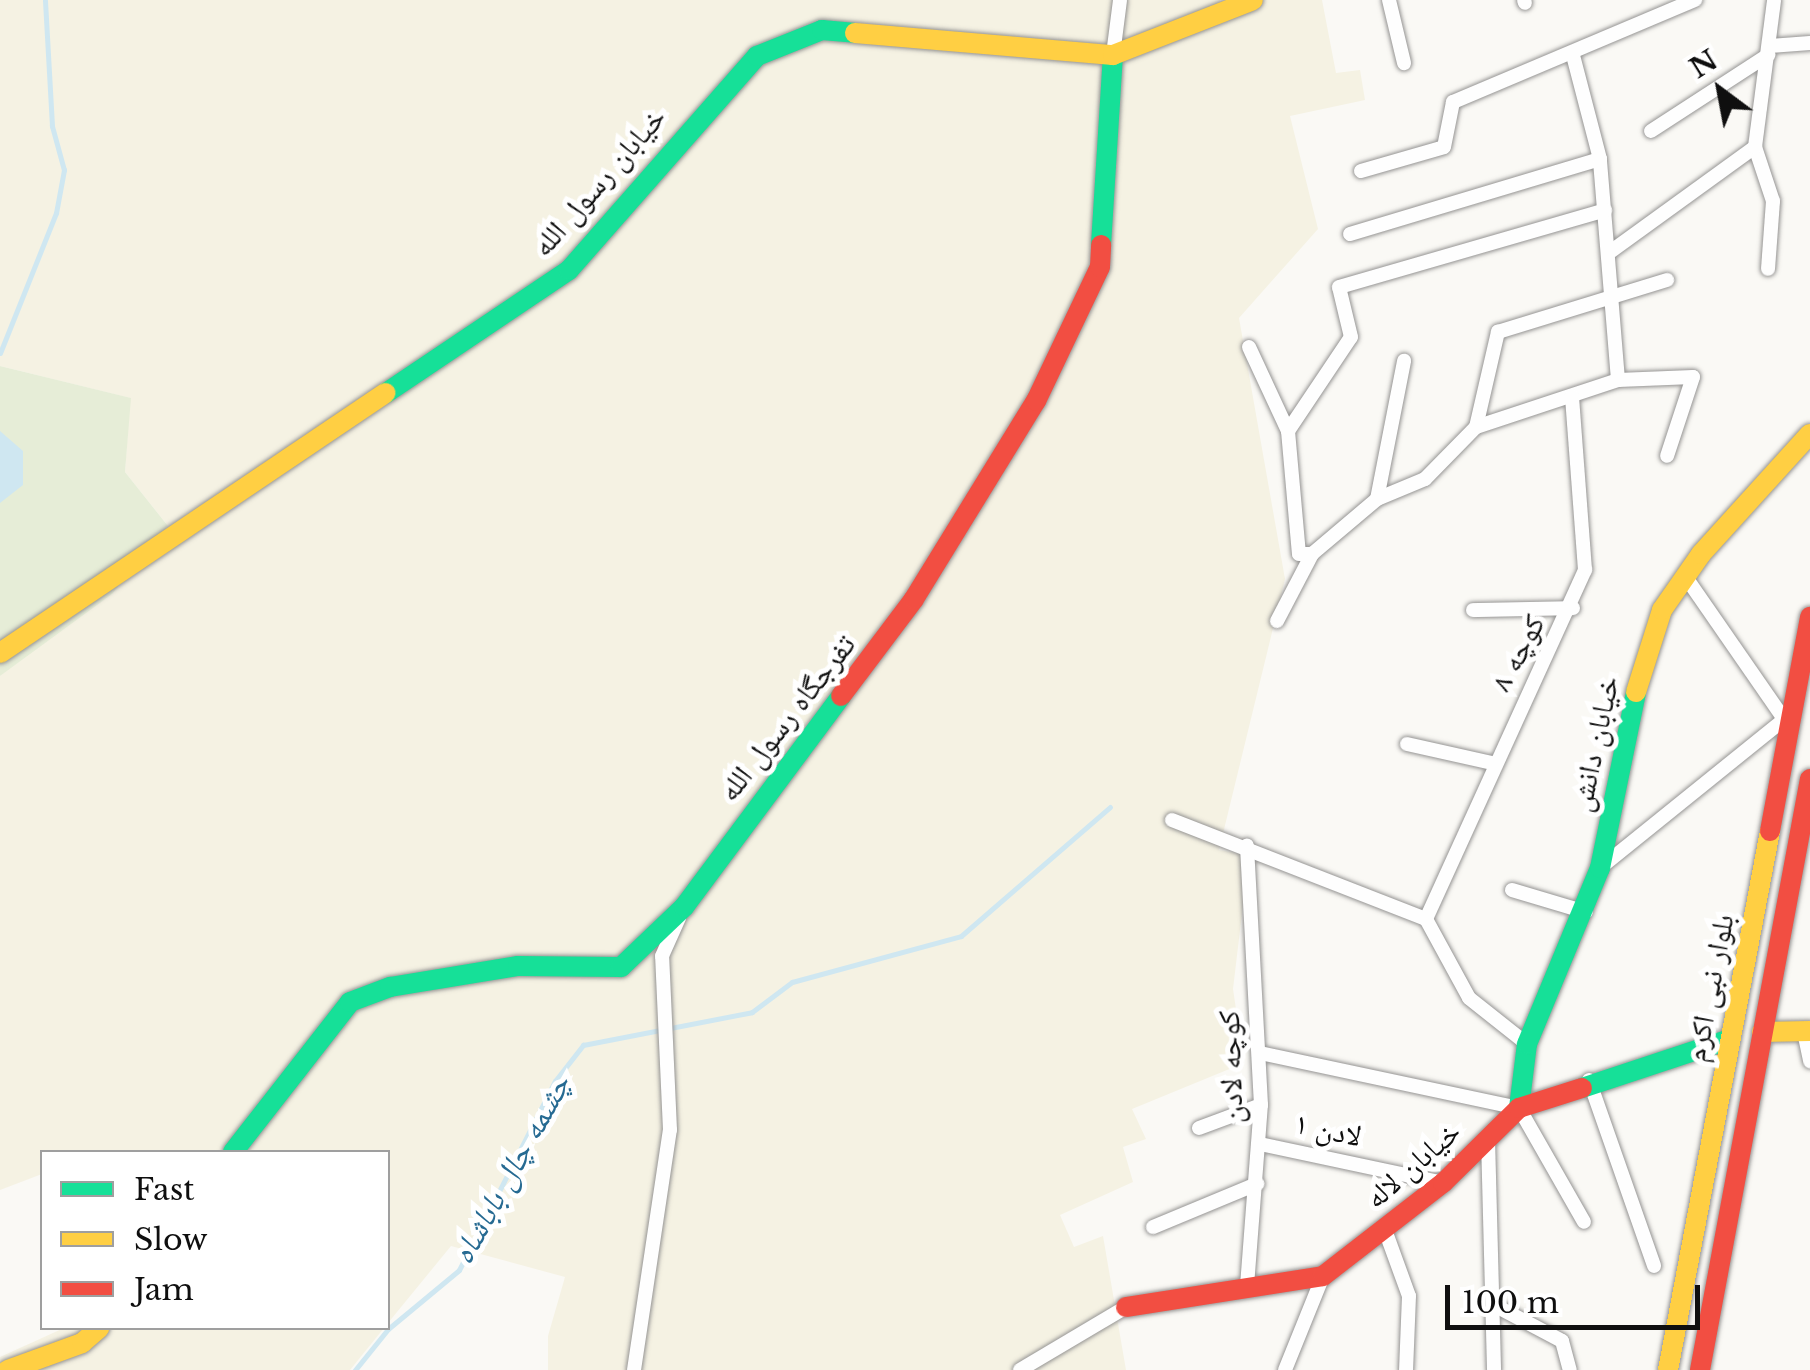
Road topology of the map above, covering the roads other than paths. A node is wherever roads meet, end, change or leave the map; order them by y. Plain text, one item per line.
1 (1120, 0) edge
2 (1253, 0) edge
3 (1389, 0) edge
4 (1696, 0) edge
5 (1774, 0) edge
6 (1220, 9) edge
7 (1810, 43) edge
8 (1769, 50) junction
9 (1113, 55) junction
10 (1573, 55) junction
11 (1404, 64) dead end
12 (1651, 131) dead end
13 (1756, 147) junction
14 (1600, 159) junction
15 (1361, 170) dead end
16 (1605, 210) junction
17 (1350, 234) dead end
18 (1610, 252) junction
19 (1768, 269) dead end
20 (1667, 280) dead end
21 (1616, 299) junction
22 (1249, 347) dead end
23 (1404, 361) dead end
24 (1618, 380) junction
25 (1572, 396) junction
26 (1476, 427) junction
27 (1288, 431) junction
28 (1810, 434) edge
29 (1667, 456) dead end
30 (1377, 499) junction
31 (1312, 554) junction
32 (1686, 576) junction
33 (1573, 608) junction
34 (1473, 610) dead end
35 (1810, 617) edge
36 (1277, 621) dead end
37 (0, 654) edge
38 (1788, 714) junction
39 (1406, 744) dead end
40 (1492, 762) junction
41 (1810, 779) edge
42 (1172, 820) dead end
43 (1771, 830) junction
44 (1800, 835) junction
45 (1248, 845) junction
46 (1600, 868) junction
47 (1512, 890) dead end
48 (684, 907) junction
49 (1586, 912) junction
50 (1426, 918) junction
51 (1762, 1032) junction
52 (1807, 1032) edge
53 (1730, 1038) junction
54 (1527, 1044) junction
55 (1260, 1052) junction
56 (1810, 1062) edge
57 (1588, 1079) junction
58 (1261, 1105) junction
59 (1519, 1108) junction
60 (1199, 1128) dead end
61 (1488, 1139) junction
62 (1260, 1144) junction
63 (234, 1150) edge
64 (1443, 1182) junction
65 (1257, 1184) junction
66 (1584, 1222) dead end
67 (1153, 1227) dead end
68 (1385, 1230) junction
69 (1654, 1266) dead end
70 (1323, 1276) junction
71 (1246, 1286) junction
72 (1494, 1304) junction
73 (1126, 1307) joint
74 (98, 1330) edge
75 (1704, 1348) junction
76 (8, 1370) edge
77 (634, 1370) edge
78 (1020, 1370) edge
79 (1285, 1370) edge
80 (1406, 1370) edge
81 (1494, 1370) edge
82 (1570, 1370) edge
83 (1668, 1370) edge
84 (1700, 1370) edge
85 (1716, 1370) edge

1 - 9 street
2 - 6 street, خیابان رسول الله
3 - 11 street
4 - 10 street
5 - 8 street
6 - 9 street, خیابان رسول الله
7 - 8 street
8 - 12 street
8 - 13 street
9 - 37 street, خیابان رسول الله
9 - 48 street, تفرجگاه رسول الله
10 - 14 street
10 - 15 street
13 - 18 street
13 - 19 street
14 - 16 street
14 - 17 street
16 - 18 street
16 - 27 street
18 - 21 street
20 - 21 street
21 - 24 street
21 - 26 street
22 - 27 street
23 - 30 street
24 - 25 street
24 - 29 street
25 - 26 street
25 - 33 street, کوچه ۸
26 - 30 street
27 - 31 street
28 - 32 street, خیابان دانش
30 - 31 street
31 - 36 street
32 - 38 street
32 - 46 street, خیابان دانش
33 - 34 street
33 - 40 street, کوچه ۸
35 - 38 street, بلوار نبی اکرم
38 - 43 street, بلوار نبی اکرم
38 - 46 street
39 - 40 street
40 - 50 street, کوچه ۸
41 - 44 street, بلوار نبی اکرم
42 - 45 street
43 - 44 street
43 - 53 street, بلوار نبی اکرم
44 - 51 street, بلوار نبی اکرم
45 - 50 street
45 - 55 street, کوچه لادن
46 - 49 street, خیابان دانش
47 - 49 street
48 - 63 street, تفرجگاه رسول الله
48 - 77 street
49 - 54 street, خیابان دانش
50 - 54 street
51 - 52 street
51 - 75 street, بلوار نبی اکرم
52 - 56 street
53 - 57 street, خیابان لاله
53 - 83 street, بلوار نبی اکرم
54 - 59 street, خیابان دانش
55 - 58 street, کوچه لادن
55 - 59 street
57 - 59 street, خیابان لاله
57 - 69 street
58 - 60 street
58 - 62 street, کوچه لادن
59 - 61 street, خیابان لاله
59 - 66 street
61 - 64 street, خیابان لاله
61 - 72 street
62 - 64 street, لادن ۱
62 - 65 street, کوچه لادن
64 - 68 street, خیابان لاله
65 - 67 street
65 - 71 street, کوچه لادن
68 - 70 street, خیابان لاله
68 - 80 street
70 - 71 street, خیابان لاله
70 - 79 street
71 - 73 street, خیابان لاله
72 - 81 street
72 - 82 street
73 - 78 street
74 - 76 street
75 - 84 street, بلوار نبی اکرم
75 - 85 street

